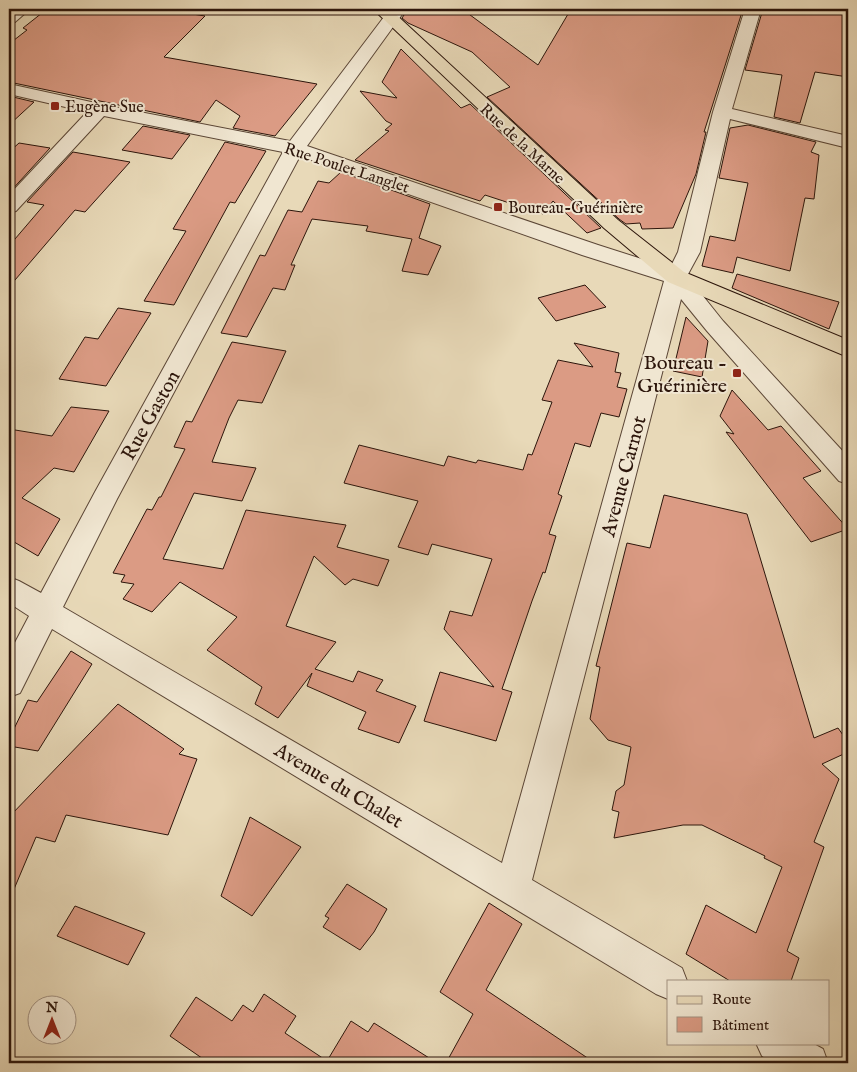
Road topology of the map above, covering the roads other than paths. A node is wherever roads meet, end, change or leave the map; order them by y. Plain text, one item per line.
1 (22, 9) edge
2 (753, 9) edge
3 (390, 12) edge
4 (9, 18) edge
5 (9, 89) edge
6 (100, 110) junction
7 (722, 112) junction
8 (848, 142) edge
9 (295, 148) junction
10 (9, 207) edge
11 (676, 277) junction
12 (848, 349) edge
13 (848, 474) edge
14 (9, 589) edge
15 (46, 612) junction
16 (9, 684) edge
17 (512, 888) junction
18 (667, 980) edge
19 (777, 1044) edge
20 (809, 1063) edge

1 - 4 street
2 - 7 street, Avenue Carnot
3 - 9 street, Rue Gaston
3 - 11 main road, Rue de la Marne
5 - 6 street, Rue Poulet Langlet
6 - 9 street, Rue Poulet Langlet
6 - 10 street
7 - 8 street
7 - 11 street, Avenue Carnot
9 - 11 street, Rue Poulet Langlet
9 - 15 street, Rue Gaston
11 - 12 main road
11 - 13 street, Rue de la Marne
11 - 17 street, Avenue Carnot
14 - 15 street, Avenue du Chalet
15 - 16 street, Rue Gaston
15 - 17 street, Avenue du Chalet
17 - 18 street, Avenue du Chalet
19 - 20 street

